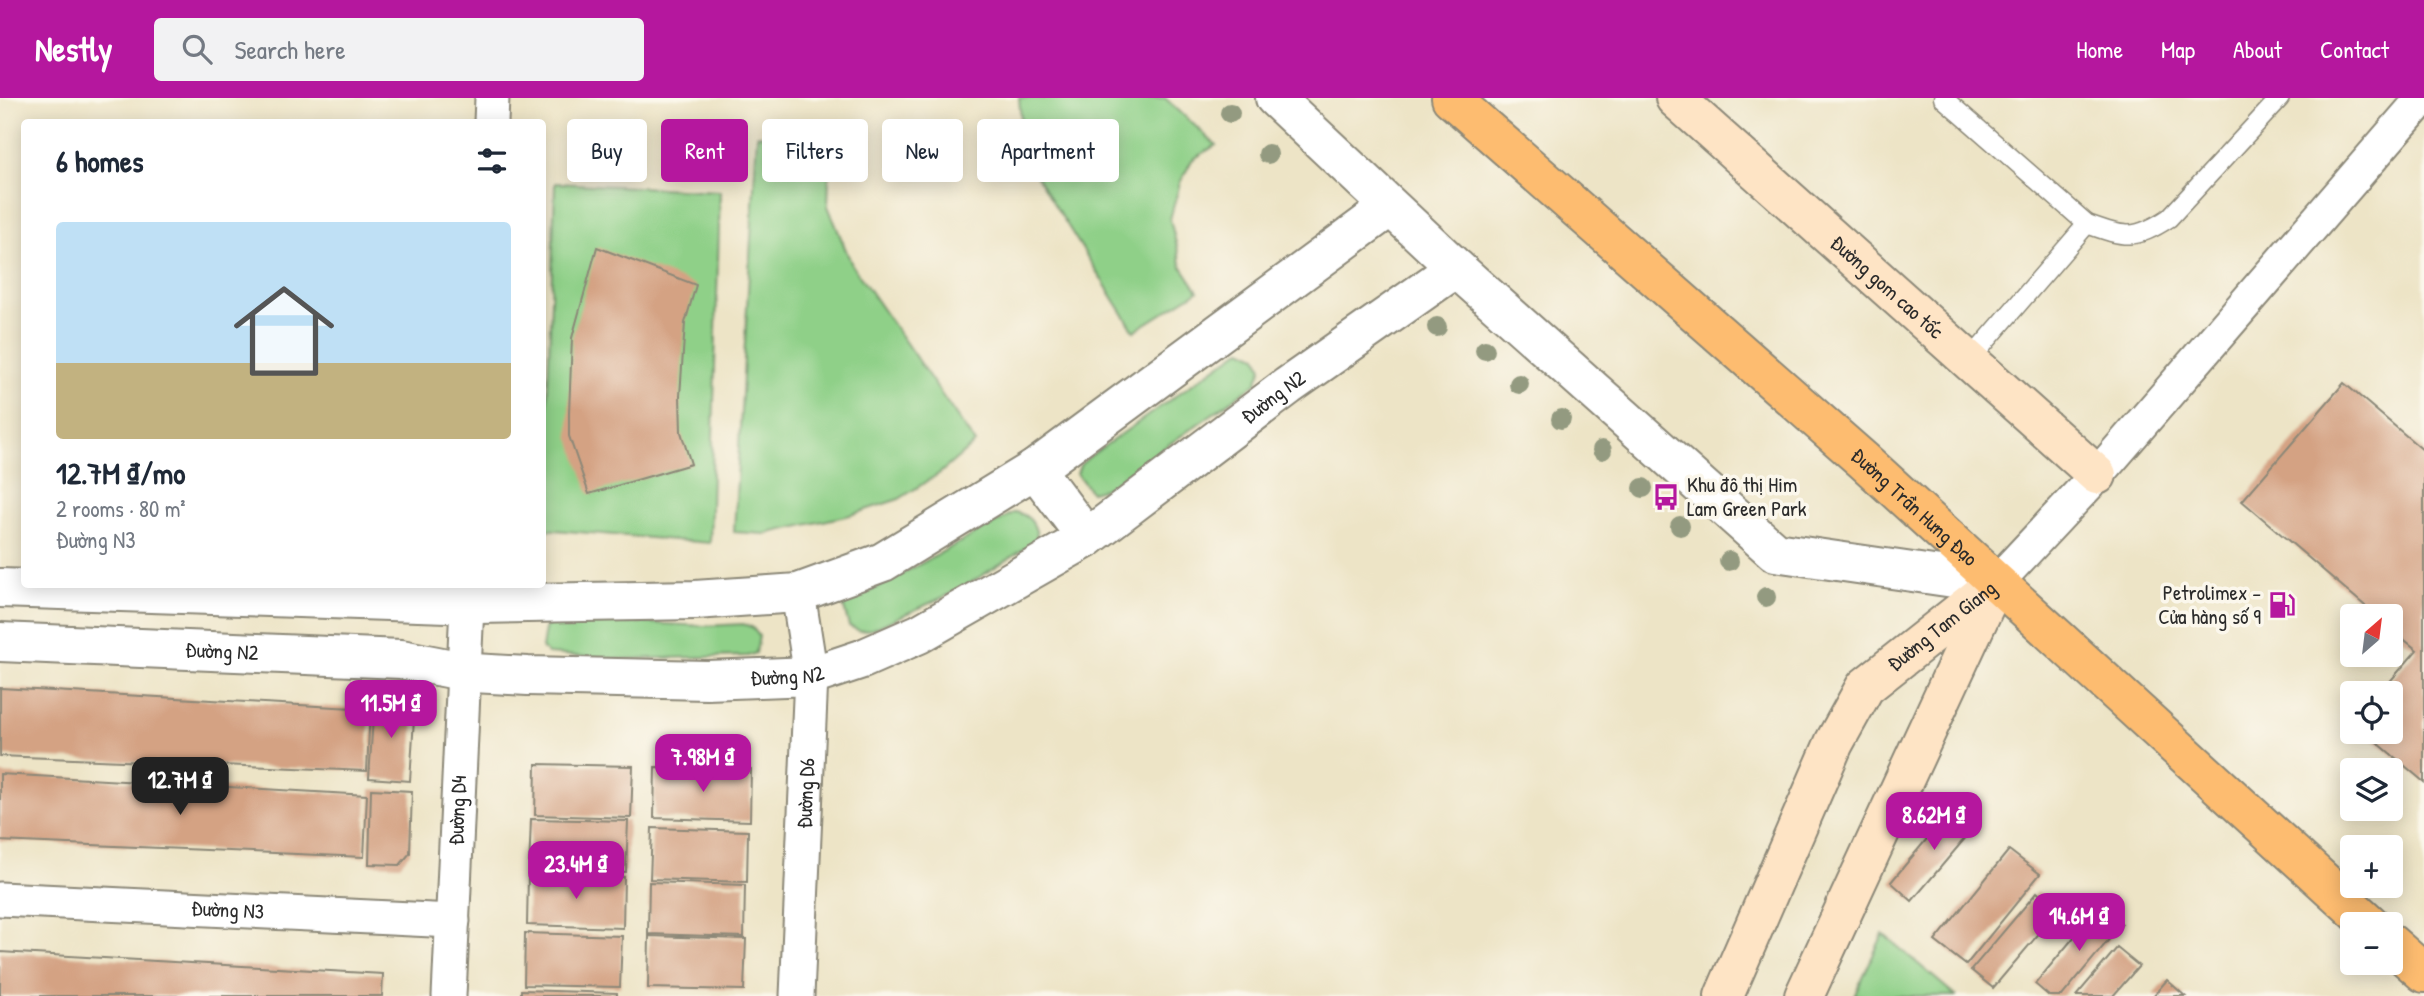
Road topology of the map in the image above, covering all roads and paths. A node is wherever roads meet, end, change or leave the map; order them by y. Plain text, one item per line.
1 (492, 98) edge
2 (1275, 98) edge
3 (1451, 98) edge
4 (1675, 98) edge
5 (1943, 98) edge
6 (2280, 98) edge
7 (2423, 98) edge
8 (491, 119) edge
9 (1390, 207) junction
10 (2087, 224) junction
11 (1455, 268) junction
12 (1969, 361) junction
13 (1035, 468) junction
14 (2097, 475) junction
15 (1087, 538) junction
16 (1996, 584) junction
17 (0, 588) edge
18 (102, 593) junction
19 (798, 593) junction
20 (468, 594) edge
21 (0, 642) edge
22 (98, 645) junction
23 (463, 672) junction
24 (811, 676) junction
25 (0, 899) edge
26 (2357, 912) edge
27 (453, 921) junction
28 (2403, 954) edge
29 (2424, 973) edge
30 (449, 996) edge
31 (797, 996) edge
32 (1724, 996) edge
33 (1804, 996) edge

1 - 8 street
2 - 9 street
3 - 16 highway, Đường Trần Hưng Đạo
4 - 12 main road, Đường gom cao tốc
5 - 10 lane
6 - 10 lane
7 - 14 street
9 - 11 street
9 - 13 street
10 - 12 lane
11 - 15 street, Đường N2
11 - 16 street
12 - 14 main road, Đường gom cao tốc
13 - 15 street
13 - 19 street
14 - 16 street
15 - 24 street, Đường N2
16 - 26 highway, Đường Trần Hưng Đạo
16 - 32 main road, Đường Tam Giang
16 - 33 main road, Đường Tam Giang
17 - 18 street
18 - 20 street
18 - 22 street
19 - 20 street
19 - 24 street, Đường D6
20 - 23 street, Đường D4
21 - 22 street, Đường N2
22 - 23 street, Đường N2
23 - 24 street, Đường N2
23 - 27 street, Đường D4
24 - 31 street, Đường D6
25 - 27 street, Đường N3
27 - 30 street, Đường D4
28 - 29 highway

